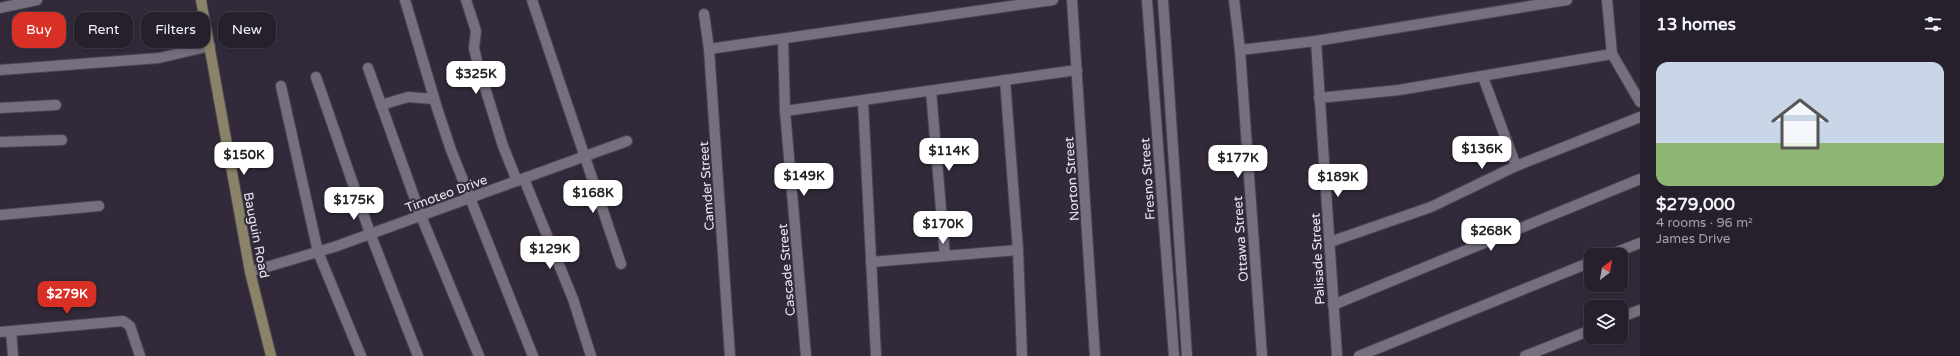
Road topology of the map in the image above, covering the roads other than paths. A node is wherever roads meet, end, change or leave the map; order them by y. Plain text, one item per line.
1 (37, 0) edge
2 (201, 0) edge
3 (405, 0) edge
4 (466, 0) edge
5 (532, 0) edge
6 (1053, 0) edge
7 (1072, 0) edge
8 (1147, 0) edge
9 (1163, 0) edge
10 (1234, 0) edge
11 (1567, 0) edge
12 (1607, 0) edge
13 (0, 8) edge
14 (203, 12) edge
15 (704, 14) dead end
16 (783, 38) junction
17 (1316, 41) junction
18 (210, 46) edge
19 (202, 48) edge
20 (709, 49) junction
21 (1240, 50) junction
22 (1612, 54) junction
23 (368, 68) dead end
24 (0, 70) edge
25 (1077, 70) junction
26 (316, 77) dead end
27 (1483, 77) junction
28 (1005, 80) junction
29 (281, 86) dead end
30 (931, 91) junction
31 (1319, 98) junction
32 (434, 99) junction
33 (863, 101) junction
34 (1640, 102) edge
35 (56, 105) dead end
36 (382, 105) junction
37 (0, 108) edge
38 (785, 111) junction
39 (1640, 117) edge
40 (62, 140) dead end
41 (627, 141) dead end
42 (0, 142) edge
43 (585, 157) junction
44 (1516, 166) junction
45 (1640, 179) edge
46 (521, 180) junction
47 (470, 198) junction
48 (99, 206) dead end
49 (0, 215) edge
50 (421, 216) junction
51 (370, 233) junction
52 (1330, 242) junction
53 (1640, 243) edge
54 (1627, 248) edge
55 (1018, 250) junction
56 (318, 252) junction
57 (945, 256) junction
58 (871, 262) junction
59 (621, 264) dead end
60 (1584, 265) edge
61 (250, 272) junction
62 (1333, 305) junction
63 (1640, 310) edge
64 (1628, 315) edge
65 (10, 331) junction
66 (0, 332) edge
67 (1584, 333) edge
68 (13, 356) edge
69 (140, 356) edge
70 (271, 356) edge
71 (361, 356) edge
72 (418, 356) edge
73 (479, 356) edge
74 (534, 356) edge
75 (591, 356) edge
76 (730, 356) edge
77 (806, 356) edge
78 (876, 356) edge
79 (1022, 356) edge
80 (1095, 356) edge
81 (1174, 356) edge
82 (1187, 356) edge
83 (1262, 356) edge
84 (1337, 356) edge
85 (1359, 356) edge
86 (1525, 356) edge

1 - 13 street
2 - 14 street, Bauguin Road
3 - 32 street
4 - 46 street
5 - 43 street
6 - 16 street
7 - 25 street, Norton Street
8 - 81 street, Fresno Street
9 - 82 street
10 - 21 street, Ottawa Street
11 - 17 street
12 - 22 street
15 - 20 street, Camder Street
16 - 20 street
16 - 38 street, Cascade Street
17 - 21 street
17 - 31 street, Palisade Street
18 - 61 street, Bauguin Road
19 - 24 street
20 - 76 street, Camder Street
21 - 83 street, Ottawa Street
22 - 27 street
22 - 34 street
23 - 36 street
25 - 28 street
25 - 80 street, Norton Street
26 - 51 street
27 - 31 street
27 - 44 street
28 - 30 street
28 - 55 street
29 - 56 street
30 - 33 street
30 - 57 street
31 - 52 street, Palisade Street
32 - 36 street
32 - 47 street
33 - 38 street
33 - 58 street
35 - 37 street
36 - 50 street
38 - 77 street, Cascade Street
39 - 44 street
40 - 42 street
41 - 43 street, Timoteo Drive
43 - 46 street, Timoteo Drive
43 - 59 street
44 - 52 street
45 - 62 street
46 - 47 street, Timoteo Drive
46 - 75 street
47 - 50 street, Timoteo Drive
47 - 74 street
48 - 49 street
50 - 51 street, Timoteo Drive
50 - 73 street
51 - 56 street, Timoteo Drive
51 - 72 street
52 - 62 street, Palisade Street
53 - 54 street
55 - 57 street
55 - 79 street
56 - 61 street, Timoteo Drive
56 - 71 street
57 - 58 street
58 - 78 street
60 - 85 street
61 - 70 street, Bauguin Road
62 - 84 street, Palisade Street
63 - 64 street
65 - 66 street
65 - 68 street
65 - 69 street
67 - 86 street

